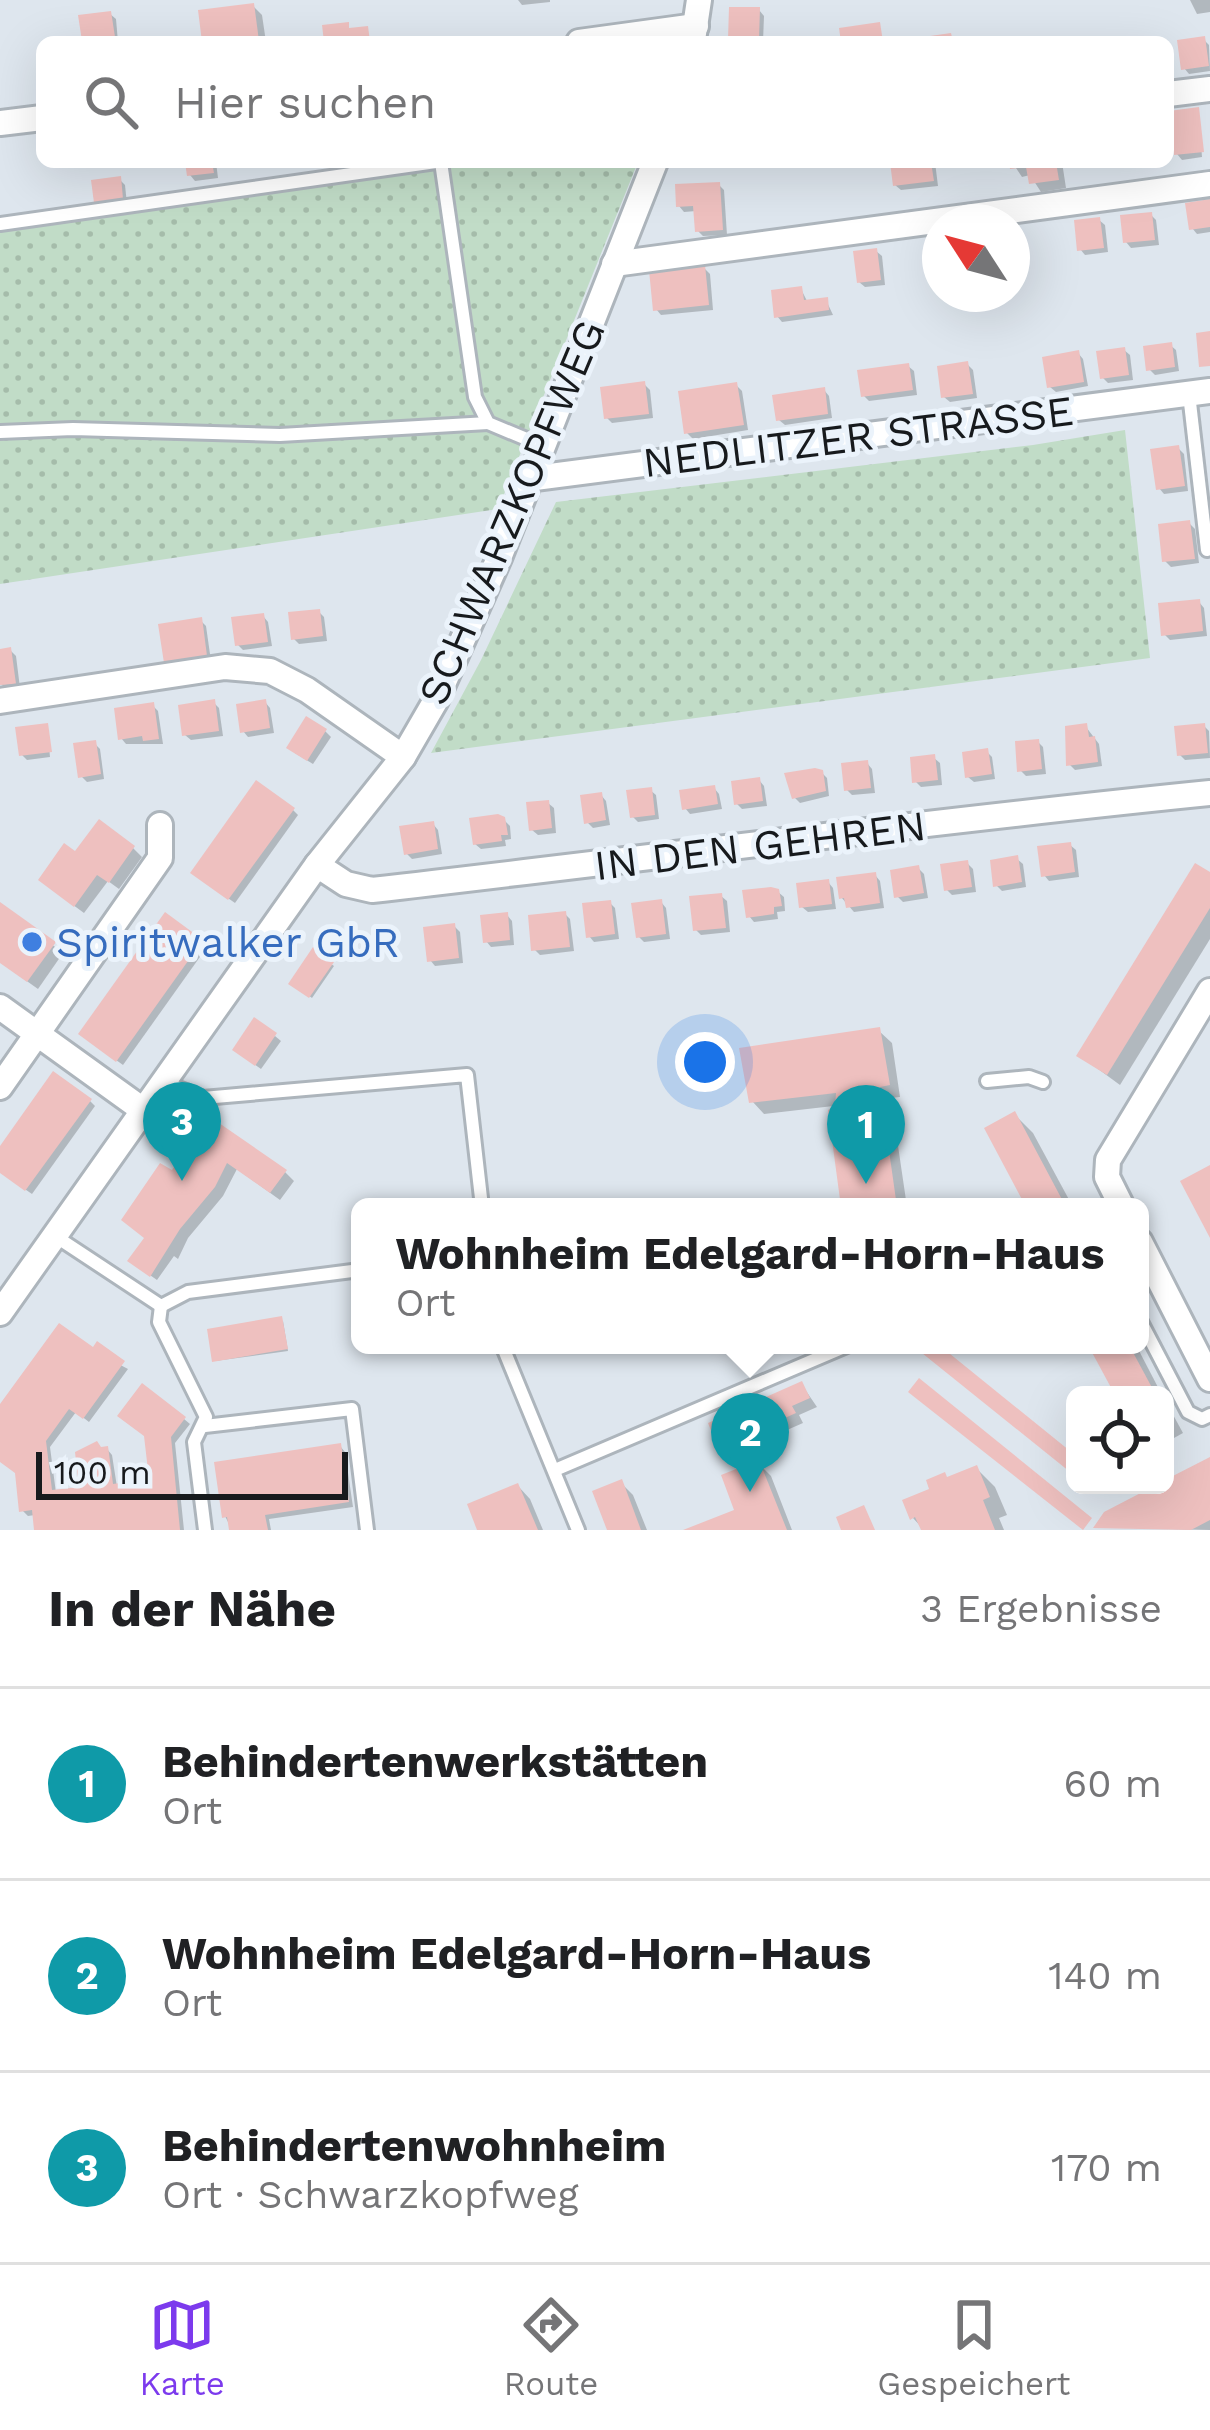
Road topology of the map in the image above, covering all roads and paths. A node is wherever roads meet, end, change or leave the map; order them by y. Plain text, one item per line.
1 (696, 22) edge
2 (614, 36) edge
3 (1210, 89) edge
4 (1174, 93) edge
5 (36, 119) edge
6 (0, 124) edge
7 (396, 168) edge
8 (439, 168) edge
9 (653, 168) edge
10 (1210, 184) edge
11 (0, 224) edge
12 (614, 263) junction
13 (1199, 393) edge
14 (488, 423) junction
15 (0, 432) edge
16 (541, 445) junction
17 (527, 479) junction
18 (1207, 550) edge
19 (0, 701) edge
20 (403, 757) junction
21 (1210, 793) edge
22 (160, 824) dead end
23 (317, 865) junction
24 (1210, 991) edge
25 (0, 1007) edge
26 (37, 1034) junction
27 (987, 1081) dead end
28 (164, 1082) junction
29 (1043, 1082) dead end
30 (0, 1087) edge
31 (143, 1110) junction
32 (481, 1198) edge
33 (1113, 1198) edge
34 (55, 1236) junction
35 (1149, 1260) edge
36 (351, 1271) edge
37 (161, 1306) junction
38 (0, 1313) edge
39 (1149, 1337) edge
40 (506, 1354) edge
41 (827, 1354) edge
42 (1210, 1379) edge
43 (1210, 1415) edge
44 (205, 1426) junction
45 (555, 1470) junction
46 (205, 1530) edge
47 (367, 1530) edge
48 (578, 1530) edge

1 - 2 street
3 - 4 street
5 - 6 street
7 - 11 lane
8 - 14 lane
9 - 12 street, SCHWARZKOPFWEG
10 - 12 street
12 - 16 street, SCHWARZKOPFWEG
13 - 17 street, NEDLITZER STRASSE
13 - 18 lane, NEDLITZER STRASSE
14 - 15 lane
14 - 16 lane
16 - 17 street, SCHWARZKOPFWEG
17 - 20 street, SCHWARZKOPFWEG
19 - 20 street
20 - 23 street, SCHWARZKOPFWEG
21 - 23 street, IN DEN GEHREN
22 - 26 street
23 - 28 street, SCHWARZKOPFWEG
24 - 33 street
25 - 26 street
26 - 30 street
26 - 31 street
27 - 29 lane
28 - 31 street, SCHWARZKOPFWEG
28 - 32 lane
31 - 34 street, SCHWARZKOPFWEG
34 - 37 lane
34 - 38 street, SCHWARZKOPFWEG
35 - 42 street
36 - 37 lane
37 - 44 lane
39 - 43 lane
40 - 45 lane
41 - 45 lane
44 - 46 lane
44 - 47 lane
45 - 48 lane

